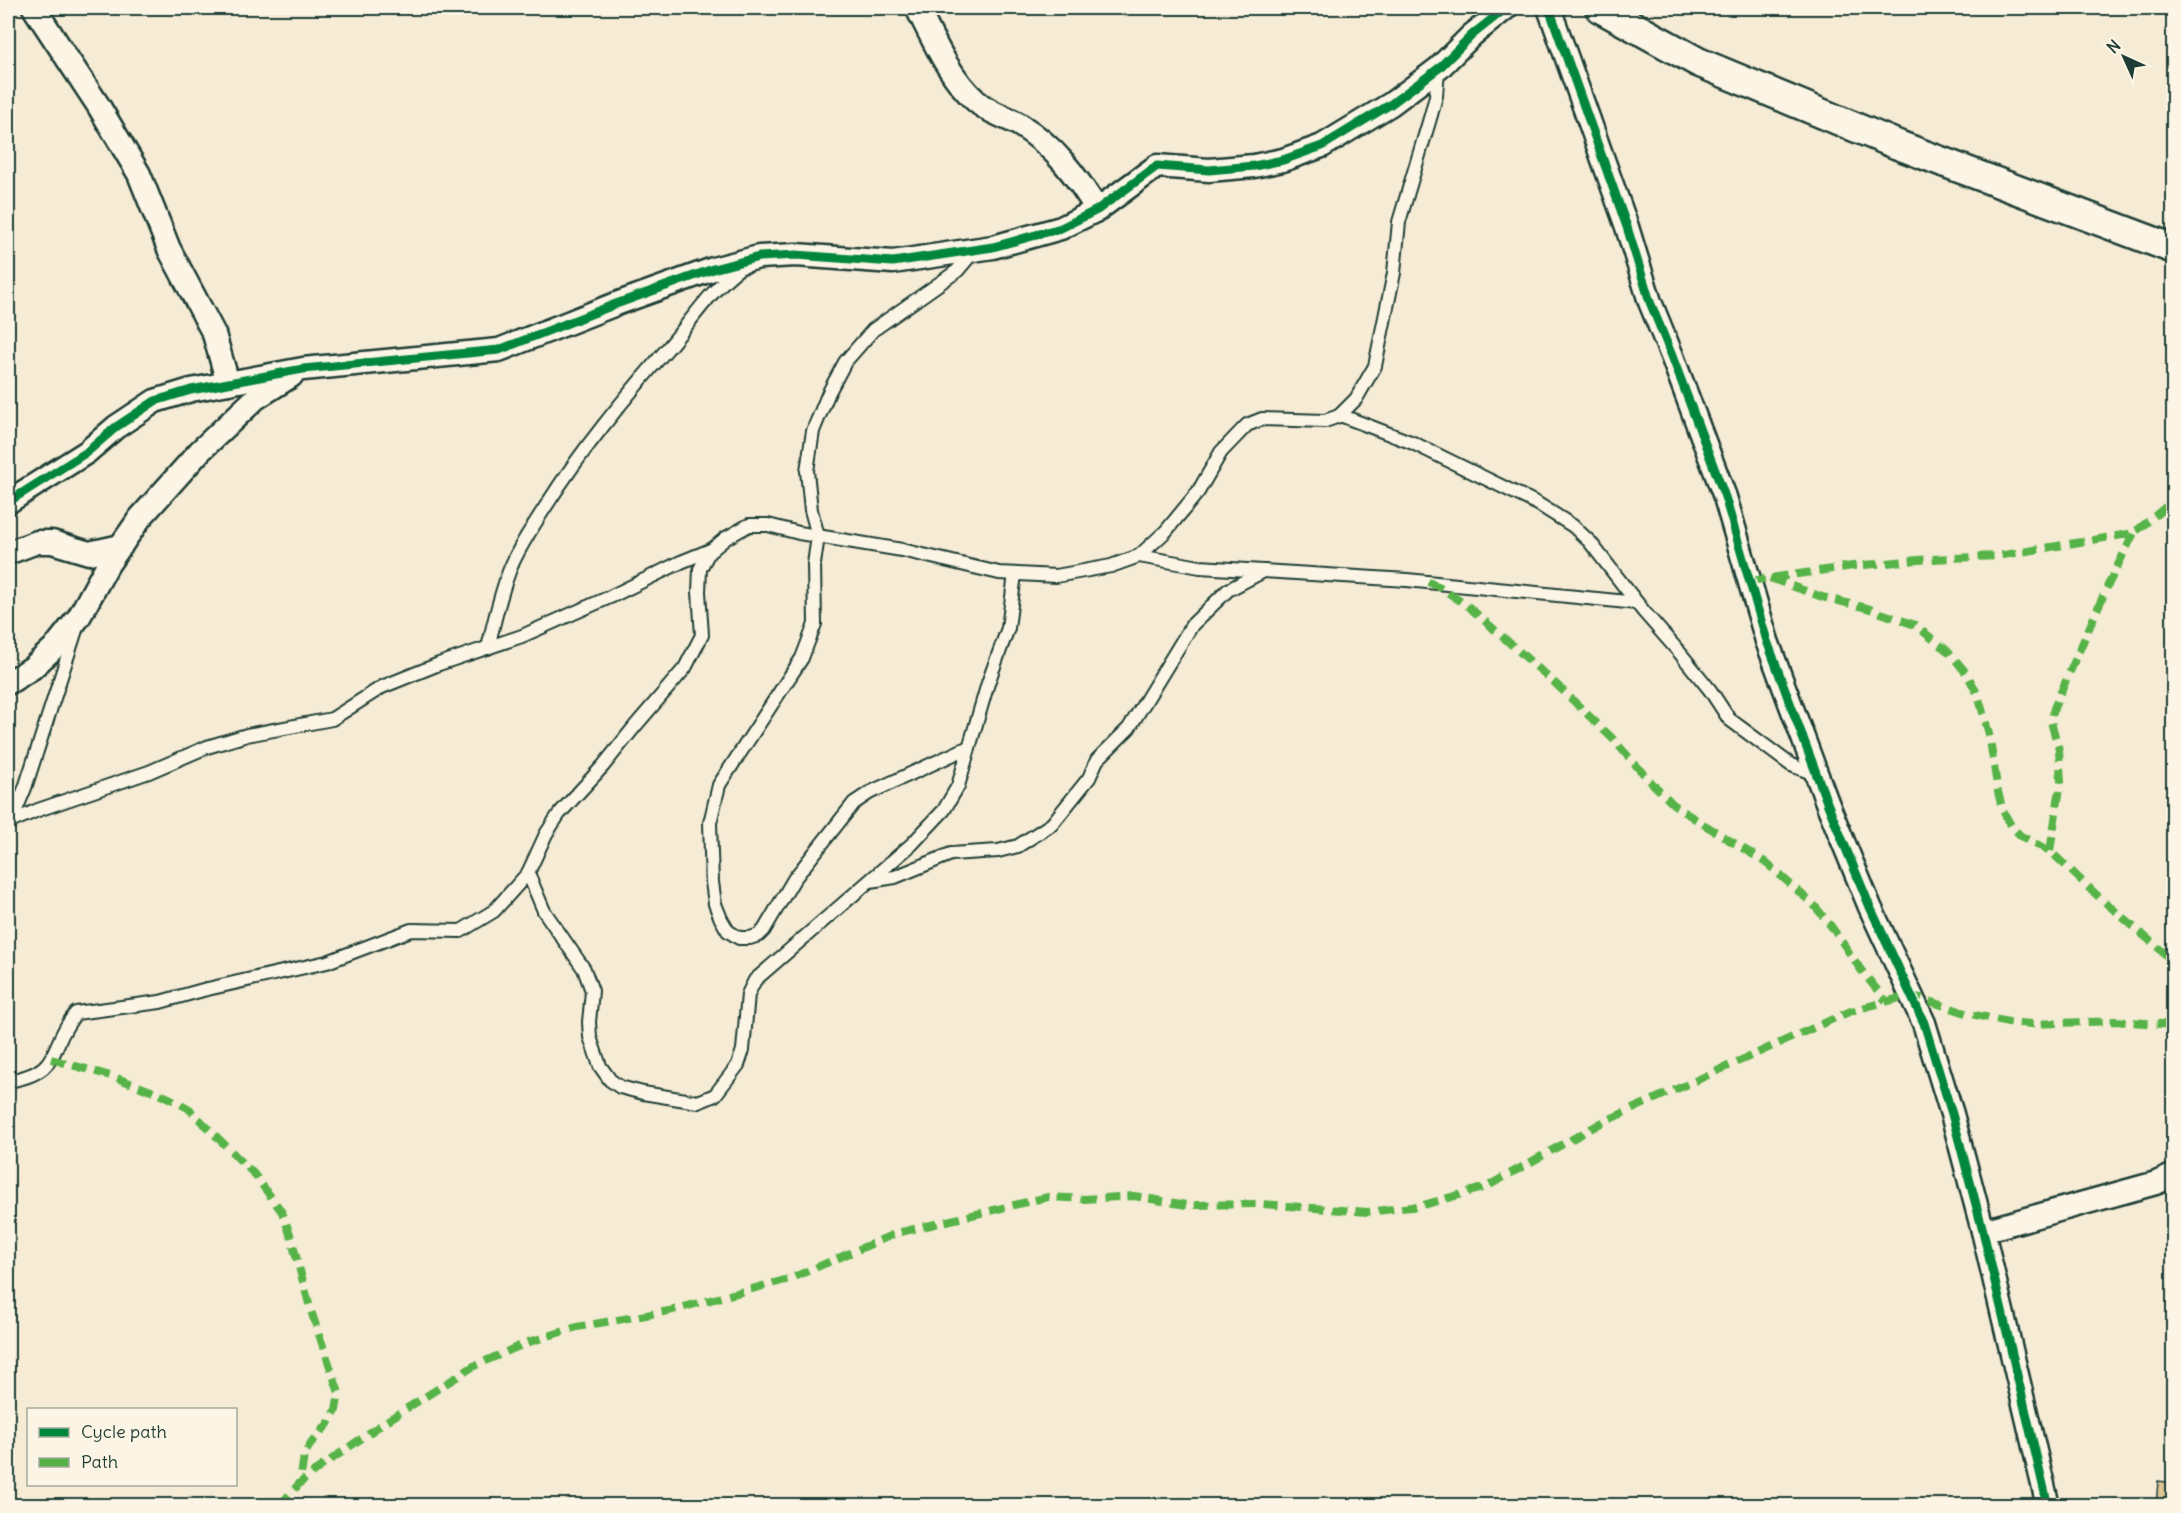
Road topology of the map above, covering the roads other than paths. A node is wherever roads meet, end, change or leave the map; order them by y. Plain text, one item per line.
1 (34, 8) edge
2 (916, 8) edge
3 (1506, 8) edge
4 (1549, 8) edge
5 (1600, 8) edge
6 (1439, 68) junction
7 (1097, 210) junction
8 (2174, 249) edge
9 (975, 250) junction
10 (753, 259) junction
11 (303, 369) junction
12 (228, 383) junction
13 (1340, 415) junction
14 (8, 502) edge
15 (818, 536) junction
16 (121, 546) junction
17 (713, 549) junction
18 (8, 553) edge
19 (1139, 556) junction
20 (1264, 571) junction
21 (1015, 574) junction
22 (1637, 603) junction
23 (79, 617) junction
24 (488, 648) junction
25 (8, 683) edge
26 (969, 747) junction
27 (1817, 775) junction
28 (9, 823) edge
29 (528, 873) junction
30 (868, 882) junction
31 (8, 1082) edge
32 (2174, 1175) edge
33 (1983, 1231) junction
34 (2048, 1506) edge

1 - 12 street
2 - 7 street
3 - 6 street
4 - 27 street
5 - 8 street
6 - 7 street
6 - 13 lane
7 - 9 street
9 - 10 street
9 - 15 lane
10 - 11 street
10 - 24 lane
11 - 12 street
11 - 16 street
12 - 14 street
13 - 19 lane
13 - 22 lane
15 - 17 lane
15 - 21 lane
15 - 26 lane
16 - 18 street
16 - 23 street
17 - 24 lane
17 - 29 lane
19 - 20 lane
19 - 21 lane
20 - 22 lane
20 - 30 lane
21 - 26 lane
22 - 27 lane
23 - 25 street
23 - 28 lane
24 - 28 lane
26 - 30 lane
27 - 33 street
29 - 30 lane
29 - 31 lane
32 - 33 street
33 - 34 street

